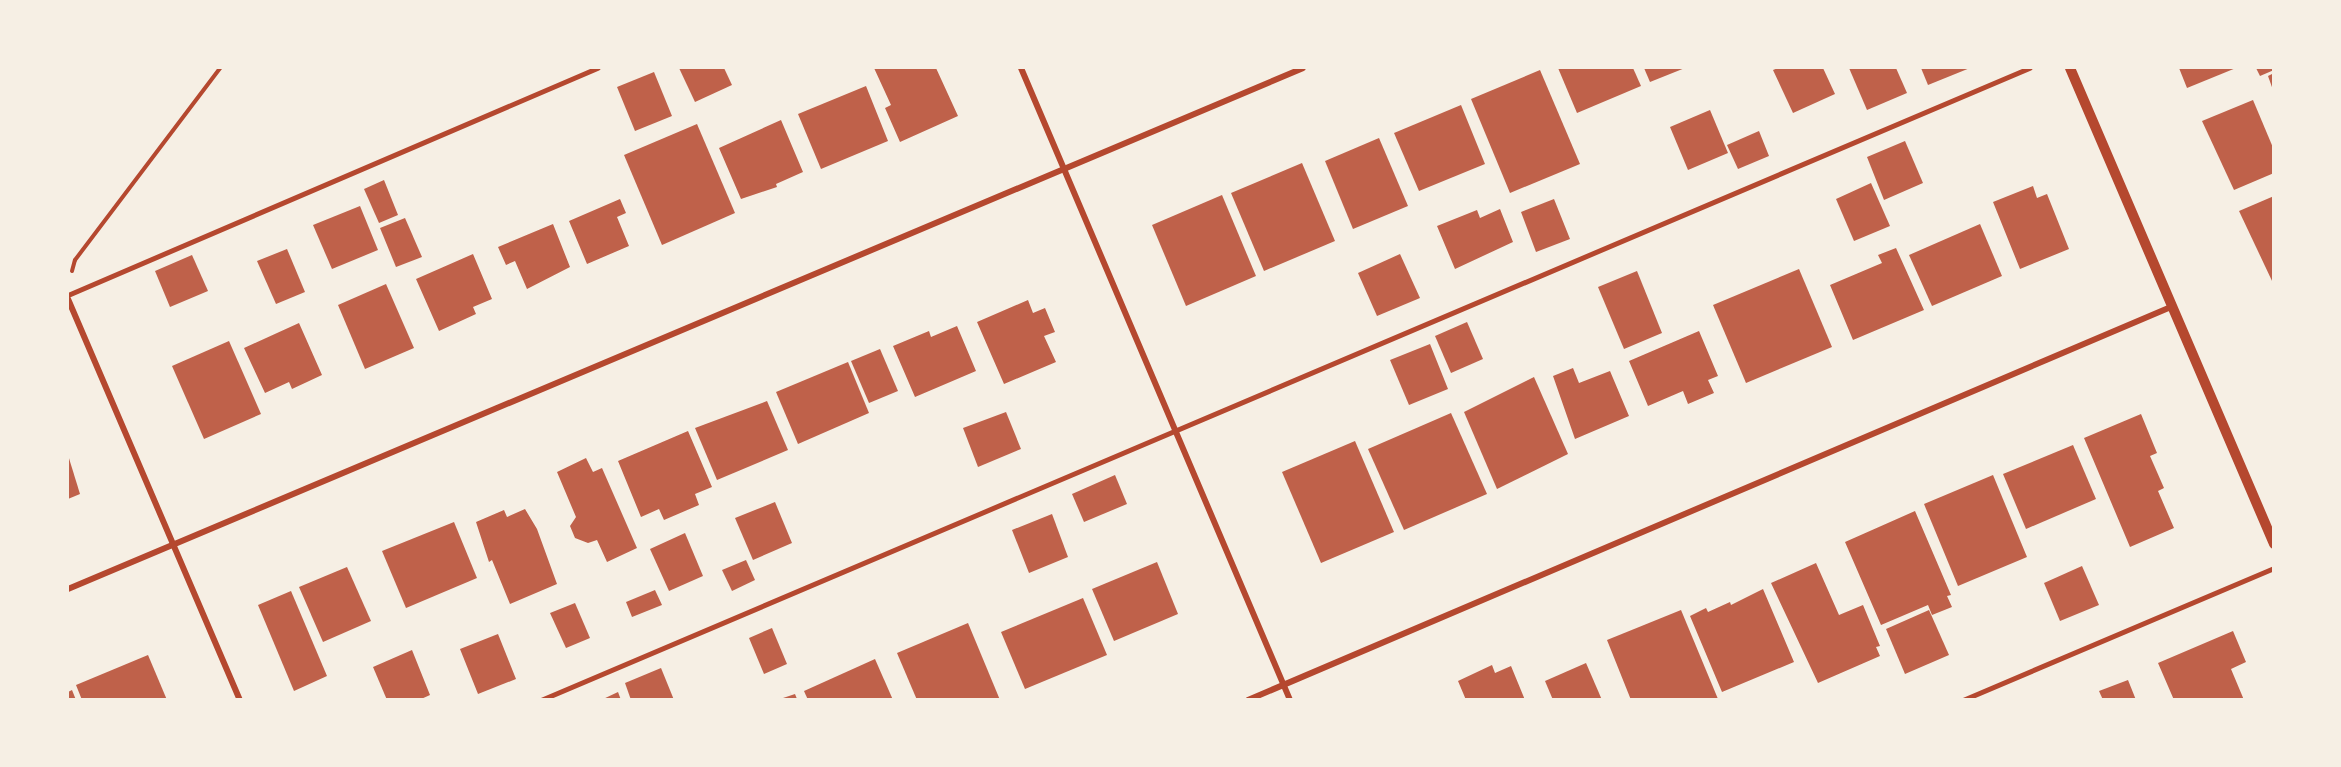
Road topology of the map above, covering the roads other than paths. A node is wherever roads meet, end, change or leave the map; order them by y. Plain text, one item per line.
1 (597, 68) edge
2 (1021, 68) edge
3 (1303, 68) edge
4 (2029, 68) edge
5 (2070, 68) edge
6 (1064, 167) junction
7 (68, 297) edge
8 (2173, 306) junction
9 (1178, 430) junction
10 (173, 544) junction
11 (2274, 544) edge
12 (2274, 568) edge
13 (68, 589) edge
14 (1284, 684) junction
15 (240, 699) edge
16 (541, 699) edge
17 (1248, 699) edge
18 (1290, 699) edge
19 (1963, 699) edge

1 - 7 lane
2 - 6 street
3 - 6 street
4 - 9 lane
5 - 8 street
6 - 9 street
6 - 10 street
7 - 10 street
8 - 11 street
8 - 14 street
9 - 14 street
9 - 16 lane
10 - 13 street
10 - 15 street
12 - 19 lane
14 - 17 street
14 - 18 street

